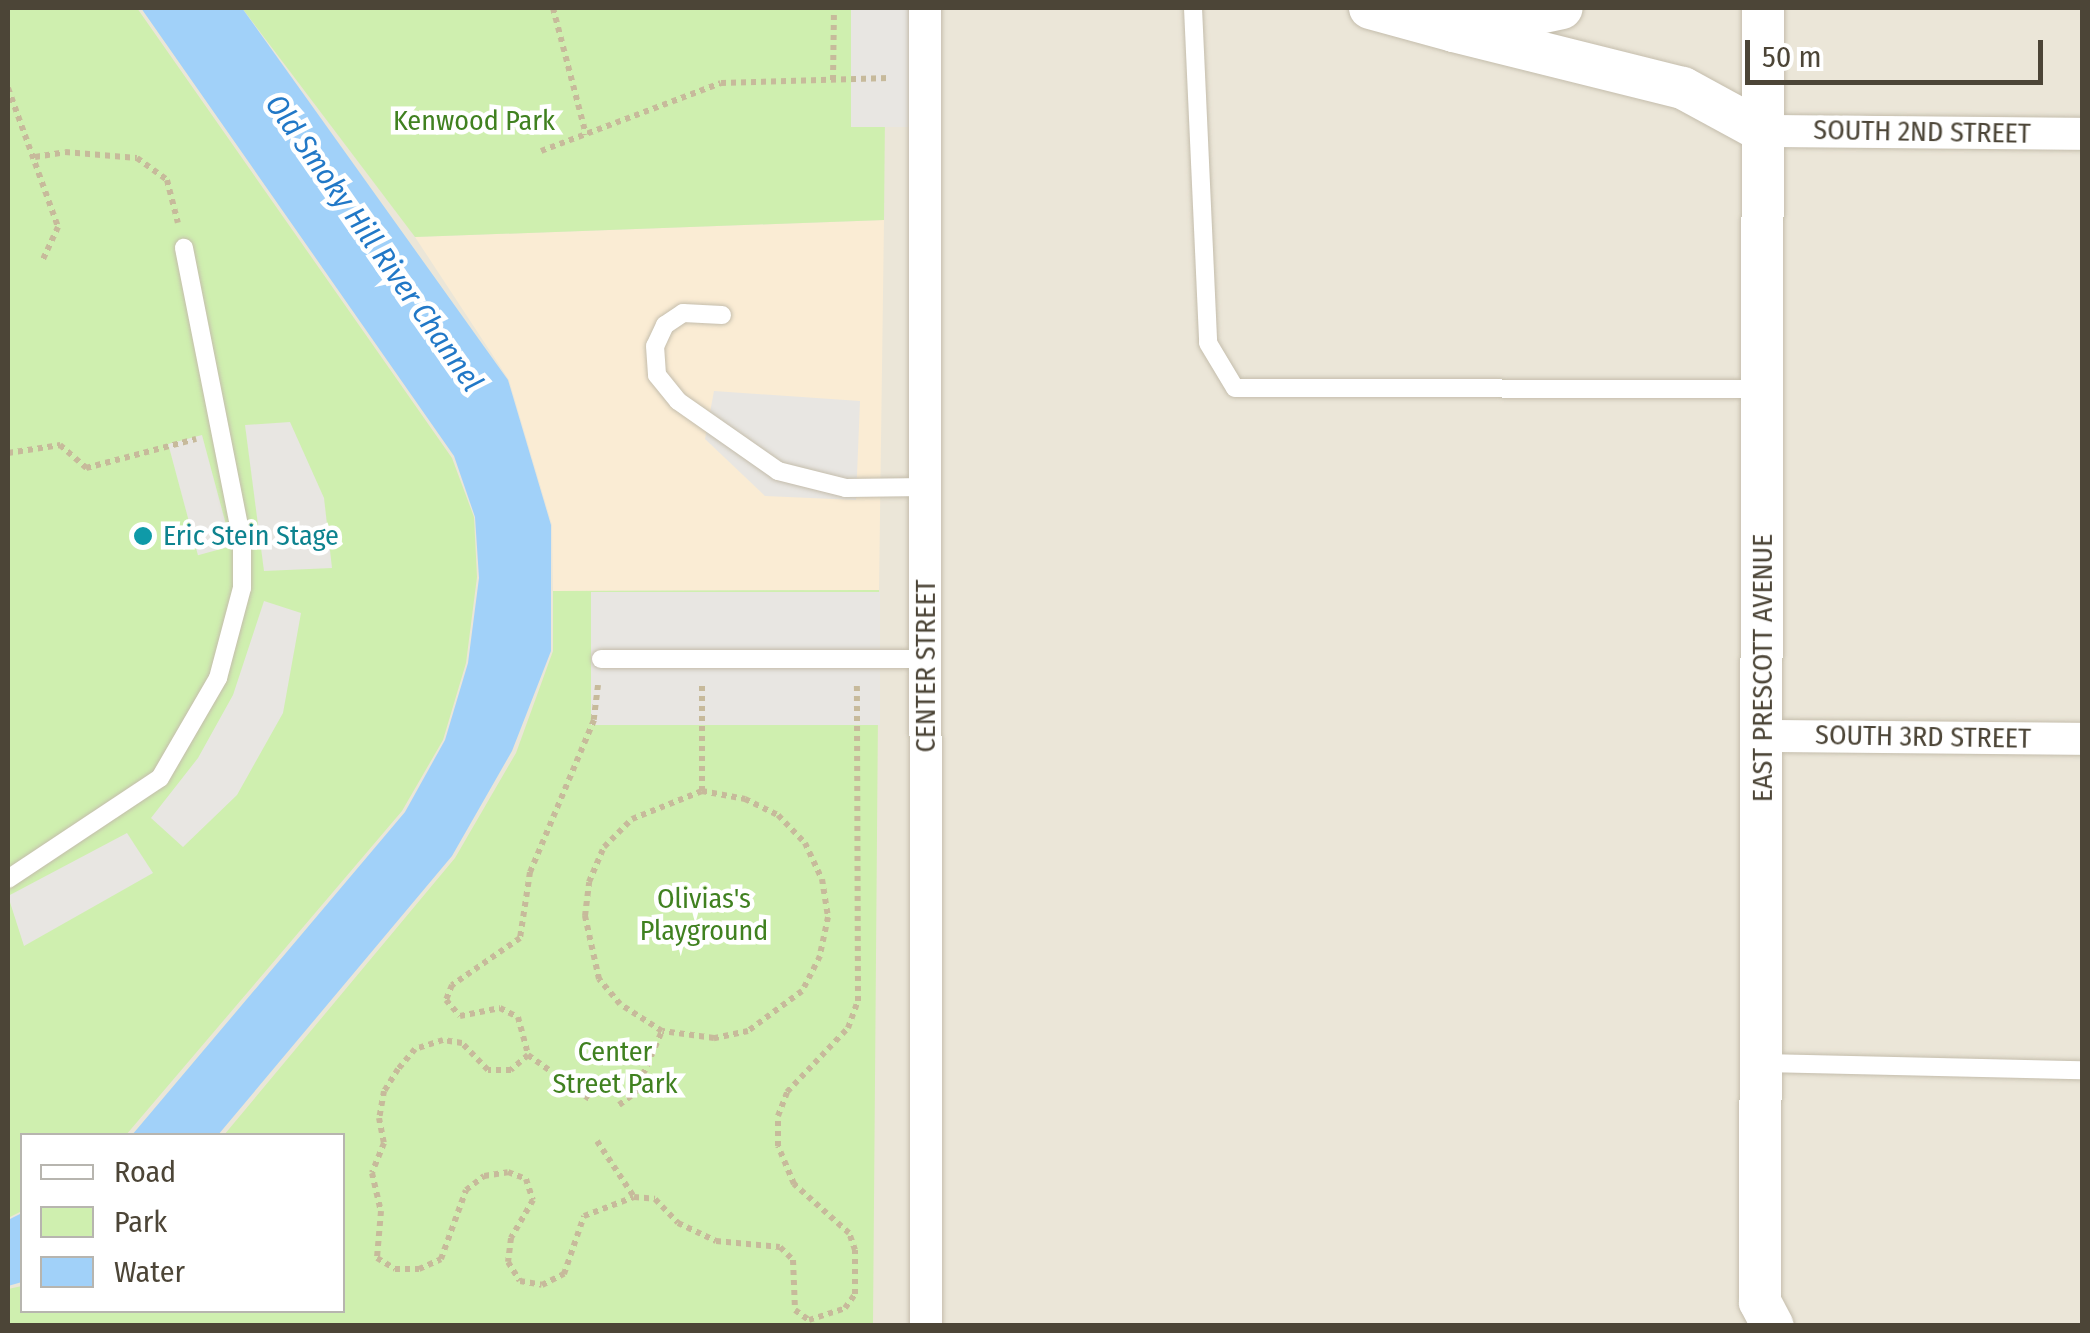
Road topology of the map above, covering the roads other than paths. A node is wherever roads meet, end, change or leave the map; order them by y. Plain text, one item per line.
1 (925, 8) edge
2 (1193, 8) edge
3 (1370, 8) edge
4 (1562, 8) edge
5 (1763, 8) edge
6 (1454, 30) junction
7 (1762, 130) junction
8 (2082, 134) edge
9 (184, 248) road end
10 (722, 315) dead end
11 (1763, 388) junction
12 (926, 487) junction
13 (602, 659) road end
14 (926, 659) junction
15 (1764, 736) junction
16 (2082, 739) edge
17 (8, 879) edge
18 (1762, 1063) junction
19 (2082, 1070) edge
20 (926, 1326) edge
21 (1773, 1326) edge

1 - 12 street, CENTER STREET
2 - 11 lane
3 - 6 street
4 - 6 street
5 - 7 street, EAST PRESCOTT AVENUE
6 - 7 street
7 - 8 street, SOUTH 2ND STREET
7 - 11 street, EAST PRESCOTT AVENUE
9 - 17 lane
10 - 12 lane
11 - 15 street, EAST PRESCOTT AVENUE
12 - 14 street, CENTER STREET
13 - 14 lane
14 - 20 street, CENTER STREET
15 - 16 street, SOUTH 3RD STREET
15 - 18 street, EAST PRESCOTT AVENUE
18 - 19 lane
18 - 21 street, EAST PRESCOTT AVENUE

